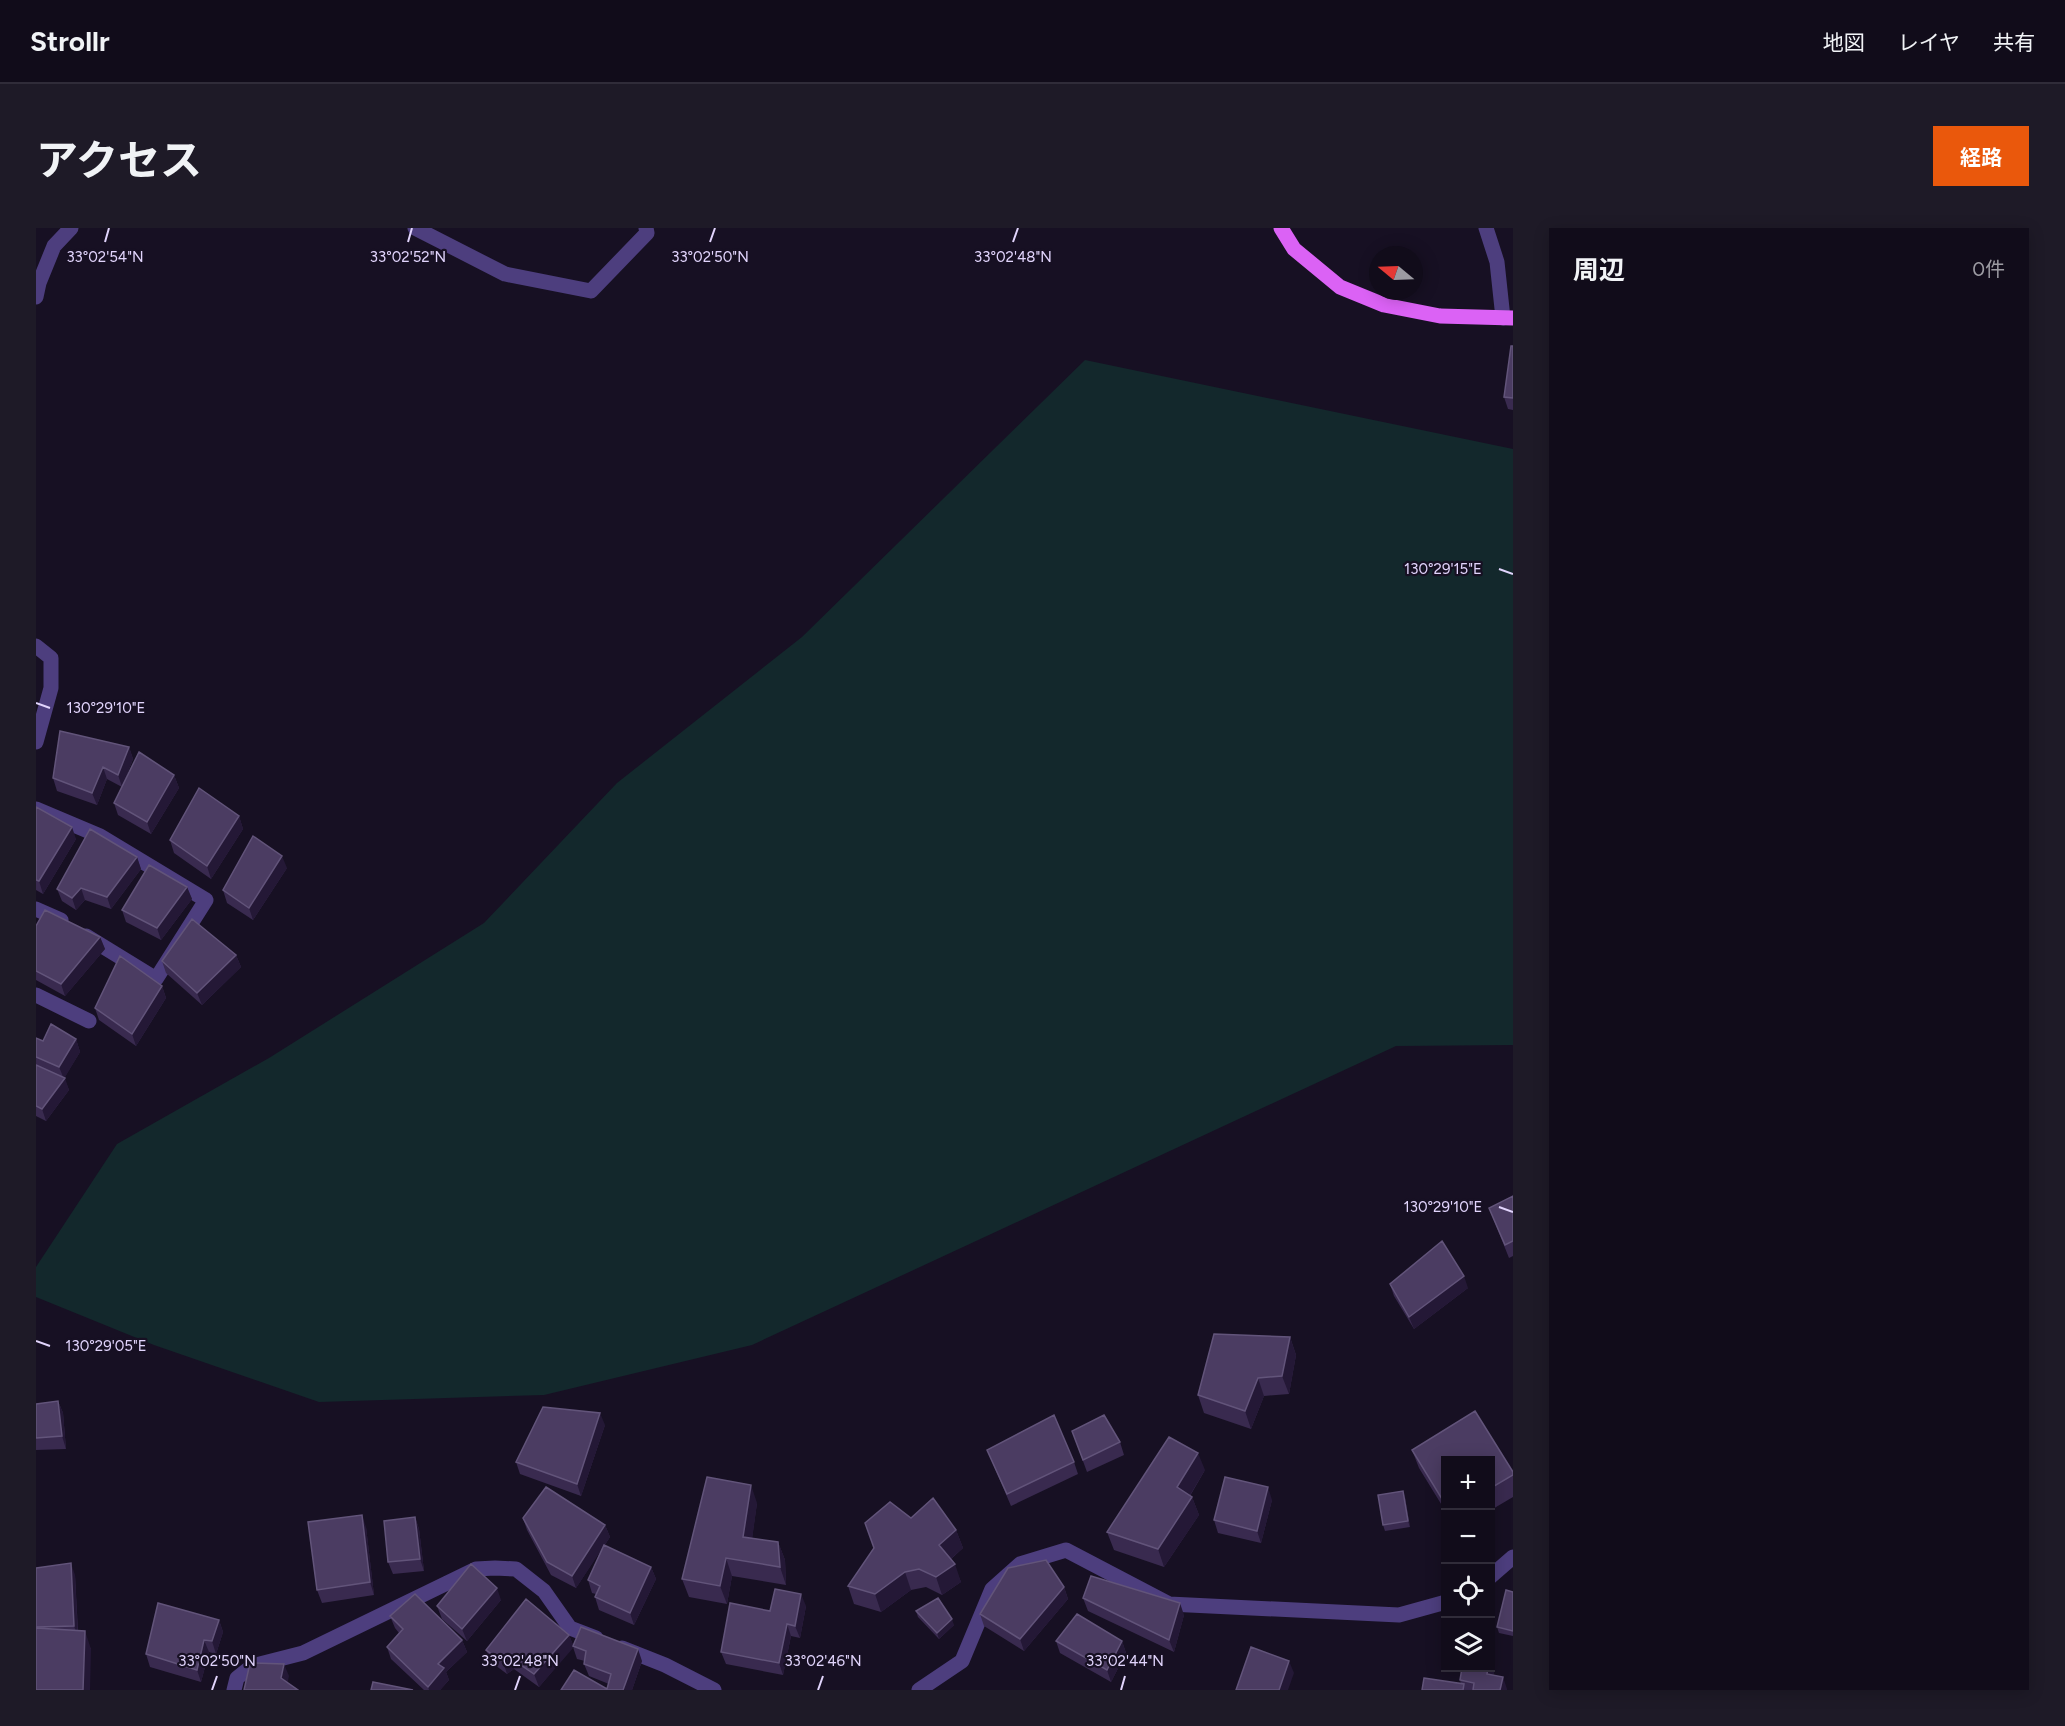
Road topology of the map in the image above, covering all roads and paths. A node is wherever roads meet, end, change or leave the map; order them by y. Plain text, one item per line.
1 (71, 228) edge
2 (415, 228) edge
3 (646, 228) edge
4 (1281, 228) edge
5 (1486, 228) edge
6 (36, 297) edge
7 (1508, 318) edge
8 (36, 646) edge
9 (36, 742) edge
10 (36, 809) edge
11 (36, 909) edge
12 (36, 995) edge
13 (89, 1021) dead end
14 (1513, 1557) edge
15 (1495, 1573) edge
16 (1441, 1603) edge
17 (234, 1690) edge
18 (714, 1690) edge
19 (919, 1690) edge

1 - 6 street
2 - 3 street
4 - 7 main road
5 - 7 street
8 - 9 street
10 - 11 street
12 - 13 street
14 - 15 street
16 - 19 street
17 - 18 street

